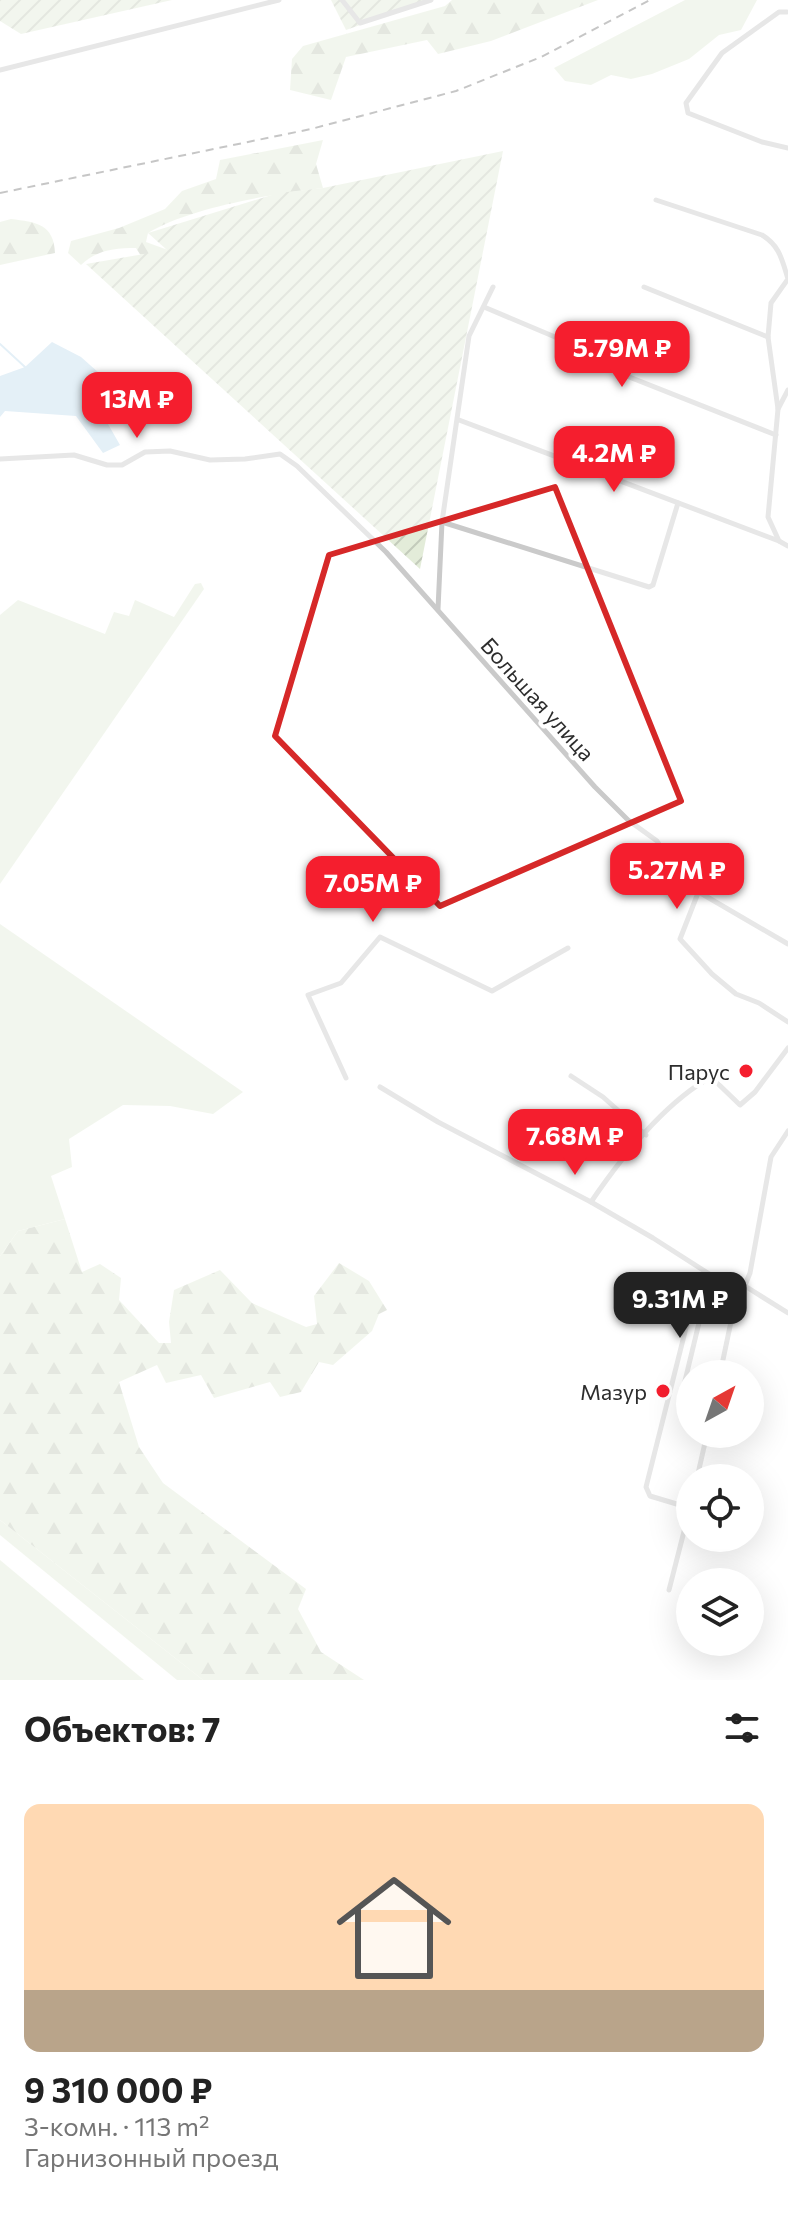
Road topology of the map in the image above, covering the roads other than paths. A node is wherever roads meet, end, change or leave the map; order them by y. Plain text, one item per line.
1 (279, 0) edge
2 (342, 0) edge
3 (431, 0) edge
4 (787, 12) edge
5 (0, 70) edge
6 (788, 148) edge
7 (656, 200) dead end
8 (788, 279) edge
9 (493, 287) dead end
10 (644, 287) dead end
11 (484, 307) junction
12 (768, 337) junction
13 (788, 390) edge
14 (778, 409) junction
15 (459, 420) junction
16 (776, 435) junction
17 (0, 459) edge
18 (678, 503) junction
19 (442, 522) junction
20 (779, 541) junction
21 (788, 546) edge
22 (438, 610) junction
23 (698, 893) junction
24 (788, 944) edge
25 (568, 948) dead end
26 (788, 1022) edge
27 (788, 1048) edge
28 (571, 1076) dead end
29 (346, 1078) dead end
30 (380, 1087) dead end
31 (788, 1131) edge
32 (646, 1135) junction
33 (591, 1202) junction
34 (745, 1286) junction
35 (728, 1295) junction
36 (705, 1298) junction
37 (735, 1307) junction
38 (788, 1313) edge
39 (693, 1360) edge
40 (723, 1360) edge
41 (672, 1386) junction
42 (676, 1387) edge
43 (676, 1504) edge
44 (679, 1552) edge
45 (669, 1590) dead end

1 - 5 street
2 - 3 street
4 - 6 street
7 - 8 street
8 - 12 street
9 - 11 street
10 - 12 street
11 - 15 street
11 - 16 street
12 - 14 street
13 - 14 street
14 - 16 street
15 - 18 street
15 - 19 street
16 - 20 street
17 - 22 street, Большая улица
18 - 19 street
18 - 20 street
19 - 22 street
20 - 21 street
22 - 23 street, Большая улица
23 - 24 street, Большая улица
23 - 26 street
25 - 29 street
27 - 32 street
28 - 32 street
30 - 33 street
31 - 34 street
32 - 33 street
33 - 35 street
34 - 37 street
34 - 38 street
35 - 36 street
35 - 37 street
36 - 39 street
36 - 41 street
37 - 40 street
41 - 42 street
41 - 43 street
44 - 45 street

